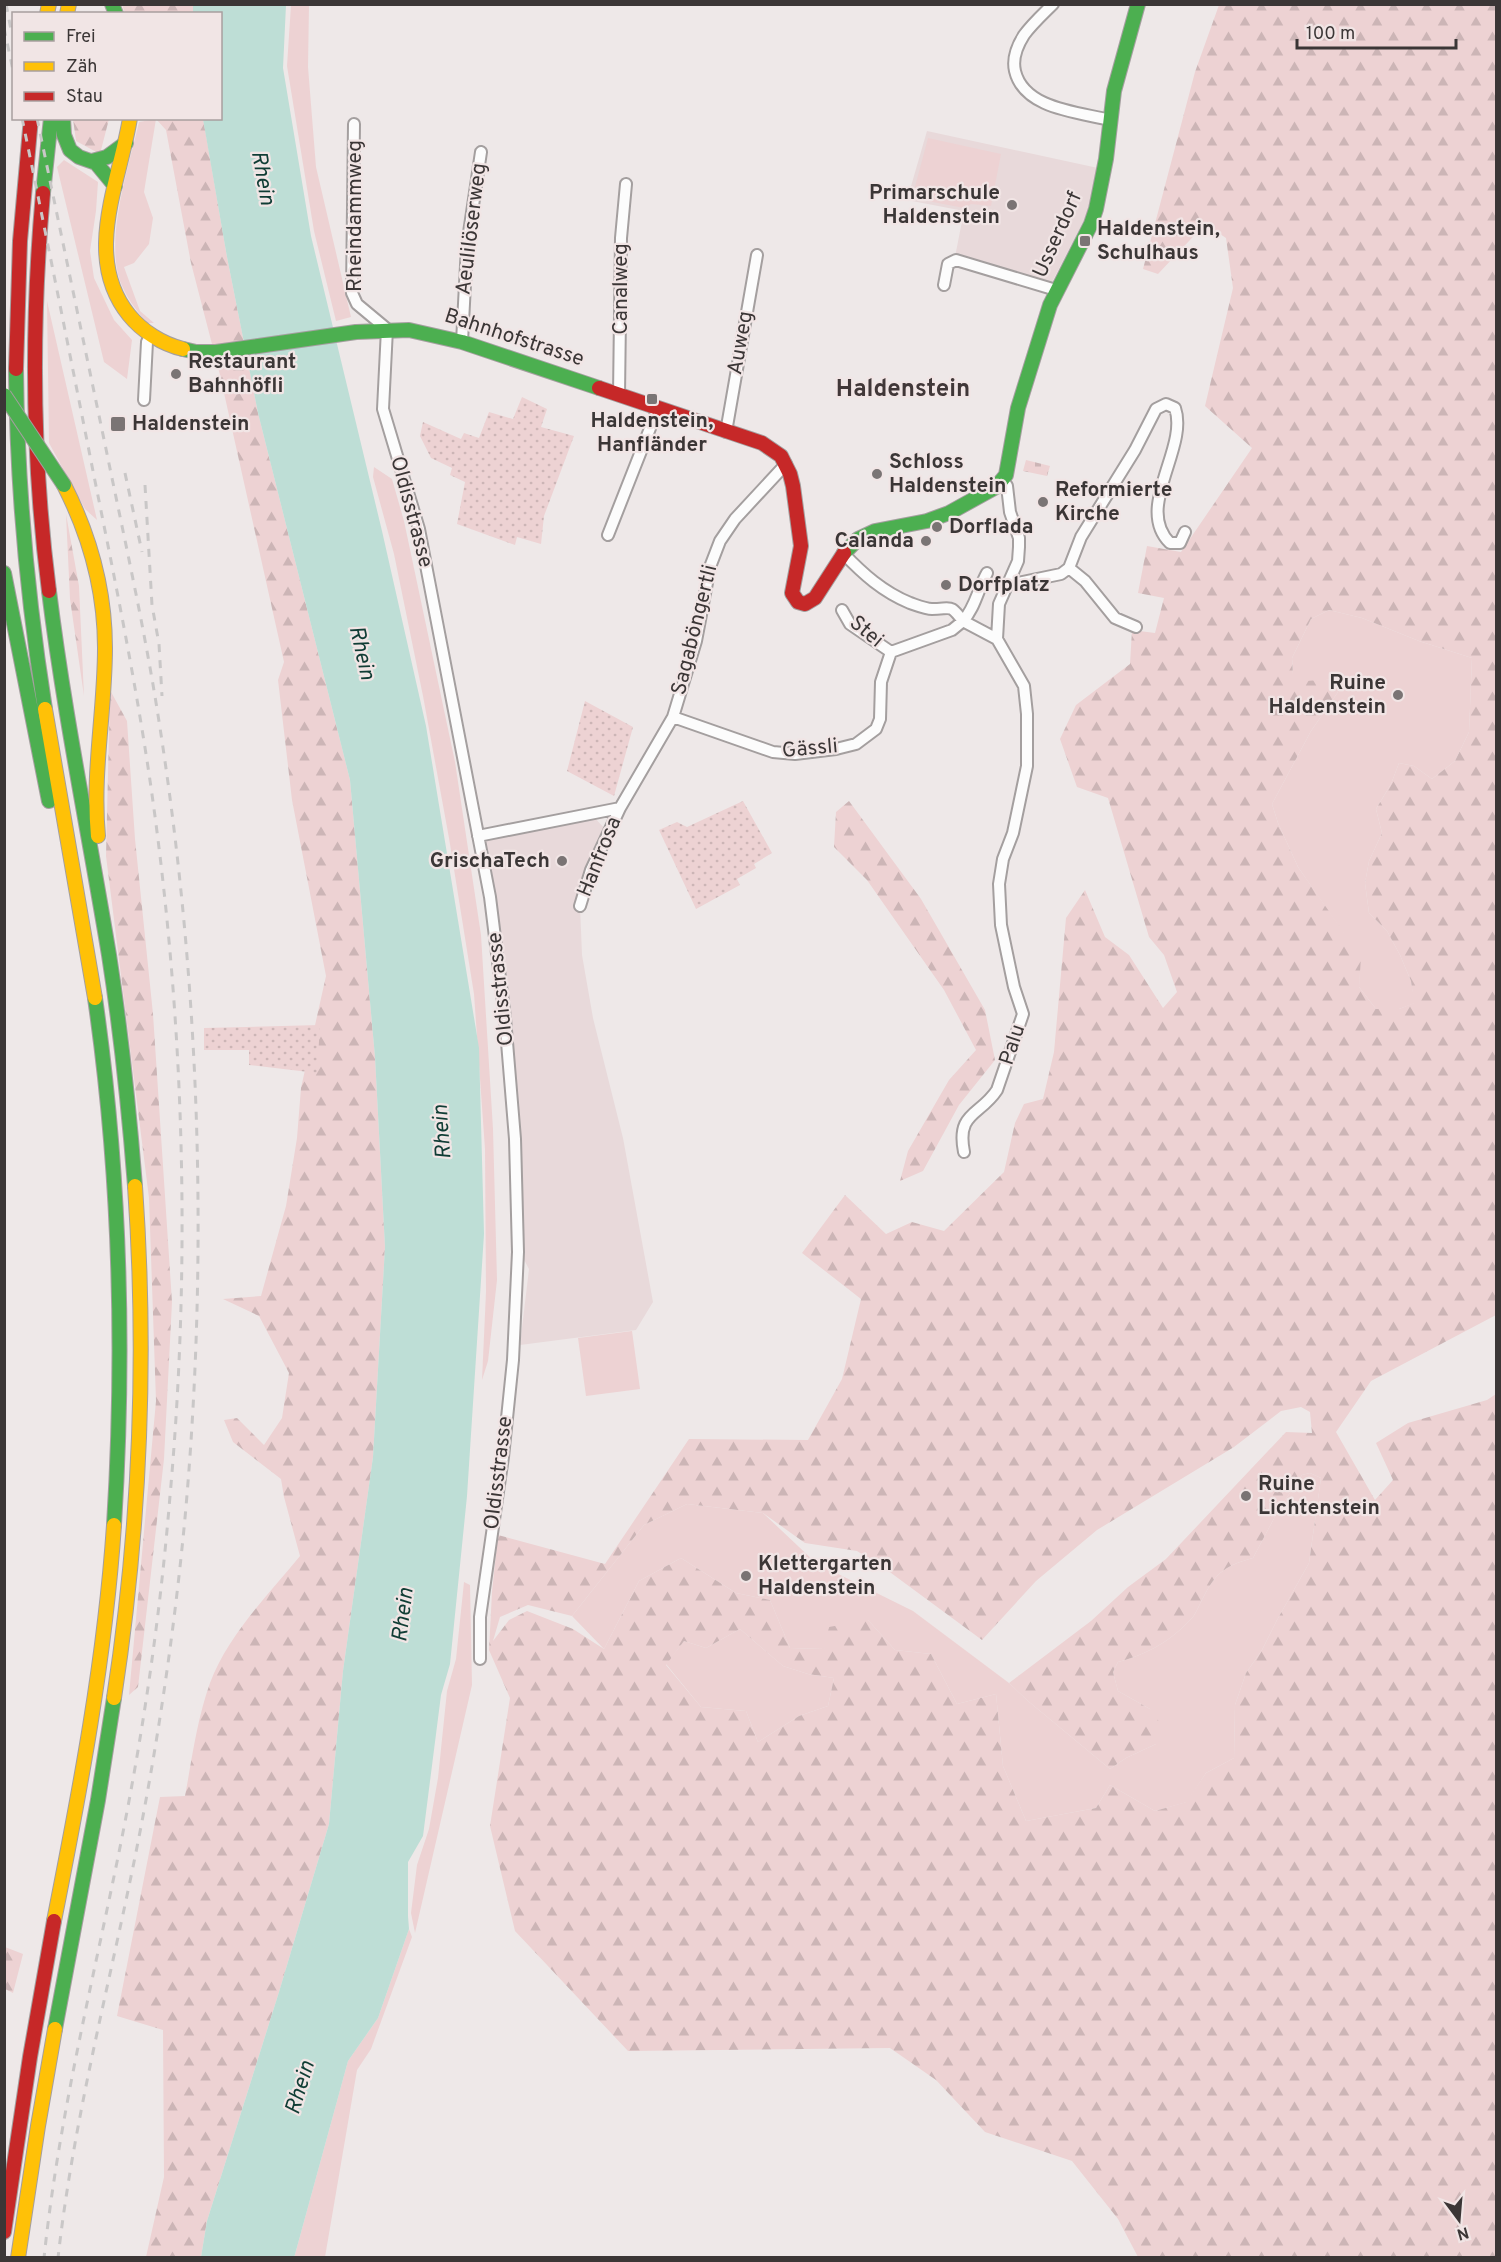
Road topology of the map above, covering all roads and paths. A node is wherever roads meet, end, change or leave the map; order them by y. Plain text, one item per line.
1 (1053, 4) edge
2 (1138, 4) edge
3 (31, 120) edge
4 (51, 120) edge
5 (63, 120) edge
6 (130, 120) edge
7 (1110, 120) junction
8 (354, 124) dead end
9 (126, 142) junction
10 (481, 152) dead end
11 (92, 161) junction
12 (626, 183) dead end
13 (115, 186) junction
14 (757, 255) dead end
15 (944, 285) dead end
16 (1056, 290) junction
17 (387, 329) junction
18 (151, 335) junction
19 (462, 342) junction
20 (4, 395) edge
21 (619, 395) junction
22 (144, 400) dead end
23 (658, 408) junction
24 (726, 432) junction
25 (786, 464) junction
26 (1003, 480) junction
27 (1185, 532) dead end
28 (608, 535) dead end
29 (843, 553) junction
30 (1069, 568) junction
31 (4, 573) edge
32 (987, 573) dead end
33 (1008, 585) junction
34 (842, 610) dead end
35 (963, 621) junction
36 (1136, 627) dead end
37 (997, 639) junction
38 (891, 652) junction
39 (673, 717) junction
40 (620, 808) junction
41 (478, 836) junction
42 (580, 906) dead end
43 (109, 957) junction
44 (94, 993) junction
45 (964, 1152) dead end
46 (480, 1659) dead end
47 (4, 2232) edge
48 (18, 2258) edge

1 - 7 street
2 - 7 main road, Usserdorf
3 - 44 main road
4 - 43 main road
5 - 11 main road
6 - 9 main road
7 - 16 main road, Usserdorf
8 - 17 street, Rheindammweg
9 - 11 main road
9 - 13 main road
10 - 19 street, Aeulilöserweg
11 - 13 main road
12 - 21 street, Canalweg
13 - 18 main road
14 - 24 street, Auweg
15 - 16 street
16 - 26 main road, Usserdorf
17 - 18 main road, Bahnhofstrasse
17 - 19 main road, Bahnhofstrasse
17 - 41 street, Oldisstrasse
18 - 22 street
19 - 21 main road, Bahnhofstrasse
20 - 43 main road, bridge
21 - 23 main road, Bahnhofstrasse
23 - 24 main road, Bahnhofstrasse
23 - 28 street
24 - 25 main road, Bahnhofstrasse
25 - 29 main road
25 - 39 street, Sagaböngertli
26 - 29 main road
26 - 33 street
27 - 30 street
29 - 35 street
30 - 33 street
30 - 36 street
31 - 44 main road
32 - 35 street
33 - 37 street
34 - 38 street, Stei
35 - 37 street
35 - 38 street
37 - 45 street, Palu
38 - 39 street, Gässli
39 - 40 street, Sagaböngertli
40 - 41 street
40 - 42 street, Hanfrosa
41 - 46 street, Oldisstrasse
43 - 48 main road
44 - 47 main road

